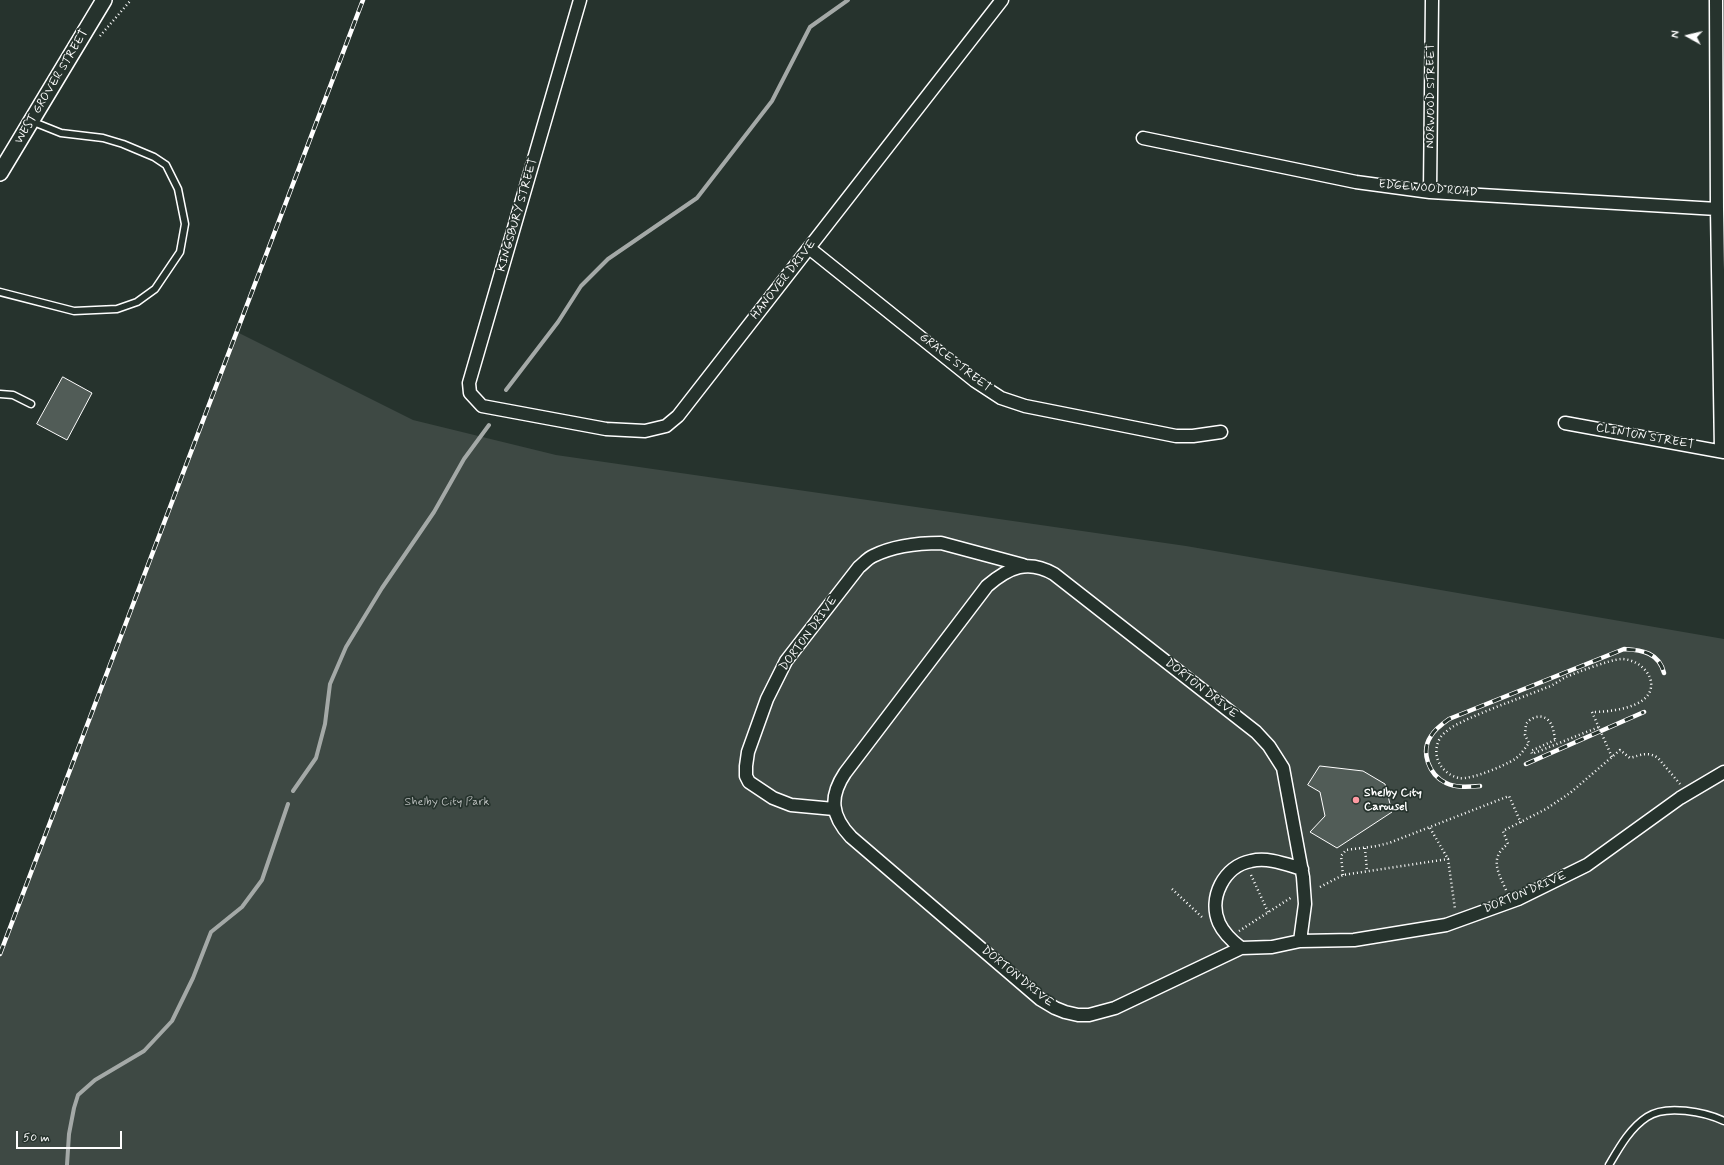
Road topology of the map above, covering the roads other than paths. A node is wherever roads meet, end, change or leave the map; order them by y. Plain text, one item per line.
1 (104, 0) edge
2 (580, 0) edge
3 (1002, 0) edge
4 (1432, 0) edge
5 (1716, 0) edge
6 (31, 121) junction
7 (1143, 138) dead end
8 (0, 173) edge
9 (1430, 192) junction
10 (1717, 208) junction
11 (809, 248) junction
12 (0, 292) edge
13 (0, 394) edge
14 (31, 404) dead end
15 (502, 409) joint
16 (1565, 423) dead end
17 (1221, 432) dead end
18 (1722, 451) edge
19 (1024, 566) junction
20 (1724, 772) edge
21 (834, 809) junction
22 (1302, 869) junction
23 (1300, 941) junction
24 (1241, 948) junction
25 (1724, 1121) edge
26 (1609, 1165) edge

1 - 6 street, WEST GROVER STREET
2 - 15 street, KINGSBURY STREET
3 - 11 street, HANOVER DRIVE
4 - 9 street, NORWOOD STREET
5 - 10 street
6 - 8 street, WEST GROVER STREET
6 - 12 lane
7 - 9 street, EDGEWOOD ROAD
9 - 10 street, EDGEWOOD ROAD
10 - 18 street
11 - 15 street, HANOVER DRIVE
11 - 17 street, GRACE STREET
13 - 14 lane
16 - 18 street, CLINTON STREET
19 - 21 street, DORTON DRIVE
19 - 21 street, DORTON DRIVE
19 - 22 street, DORTON DRIVE
20 - 23 street, DORTON DRIVE
21 - 24 street, DORTON DRIVE
22 - 23 street, DORTON DRIVE
22 - 24 street
23 - 24 street, DORTON DRIVE
25 - 26 lane

